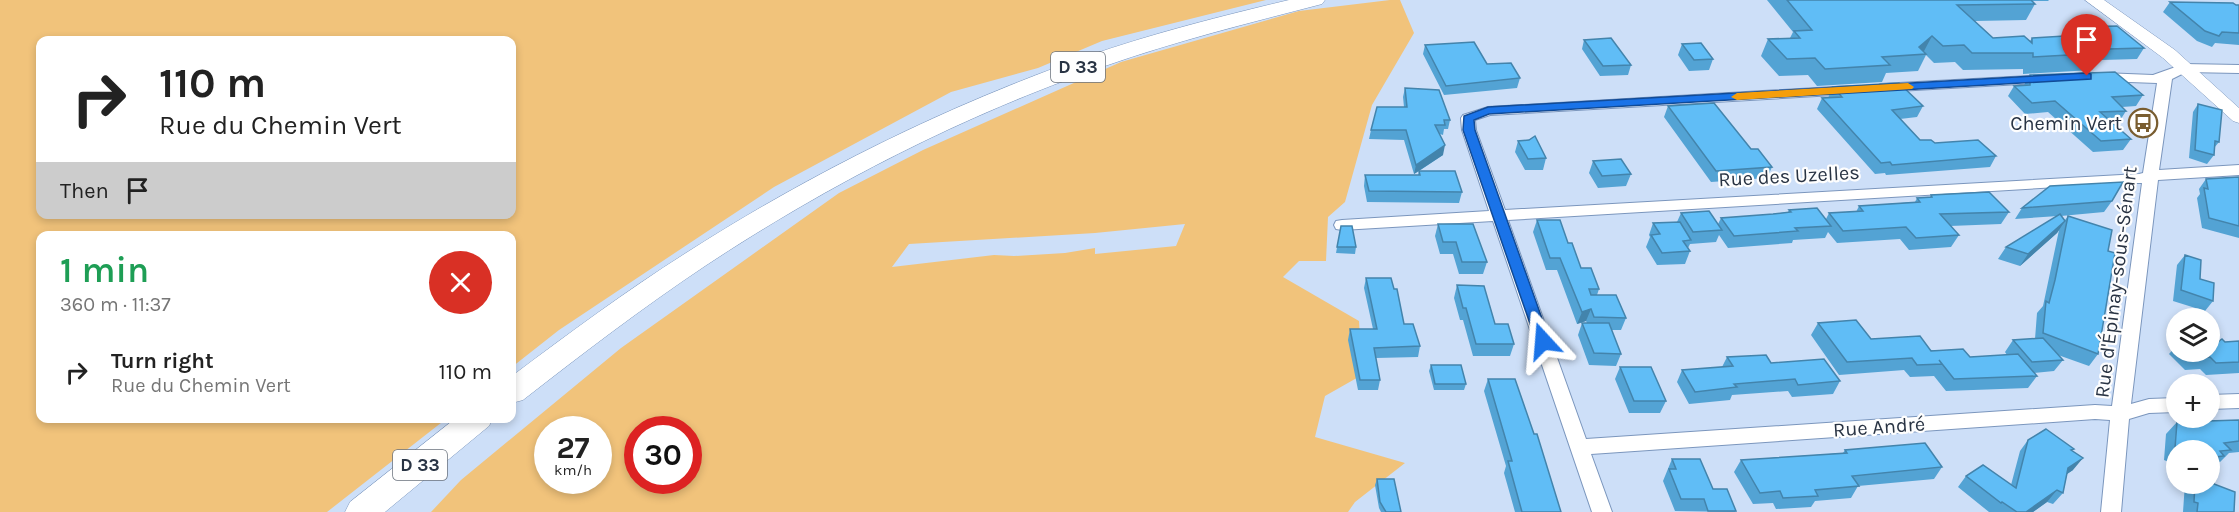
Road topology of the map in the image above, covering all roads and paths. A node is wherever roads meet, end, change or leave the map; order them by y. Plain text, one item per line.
1 (1315, 0) edge
2 (2093, 0) edge
3 (2184, 68) junction
4 (2239, 69) edge
5 (2087, 76) edge
6 (2166, 77) junction
7 (2064, 78) edge
8 (2239, 117) edge
9 (2239, 170) edge
10 (2150, 177) junction
11 (1499, 214) junction
12 (1342, 225) edge
13 (516, 389) edge
14 (2239, 400) edge
15 (2220, 401) edge
16 (2166, 405) edge
17 (2120, 414) junction
18 (472, 423) edge
19 (1580, 447) junction
20 (362, 512) edge
21 (1602, 512) edge
22 (2111, 512) edge

1 - 13 main road, D 33
2 - 3 street
3 - 4 street
3 - 6 street
3 - 8 street
5 - 6 street
6 - 10 street, Rue d'Épinay-sous-Sénart
7 - 11 street
9 - 10 street, Rue des Uzelles
10 - 11 street, Rue des Uzelles
10 - 17 street, Rue d'Épinay-sous-Sénart
11 - 12 street, Rue des Uzelles
11 - 19 street
14 - 15 street
16 - 17 street, Rue André
17 - 19 street, Rue André
17 - 22 street, Rue d'Épinay-sous-Sénart
18 - 20 main road, D 33
19 - 21 street

